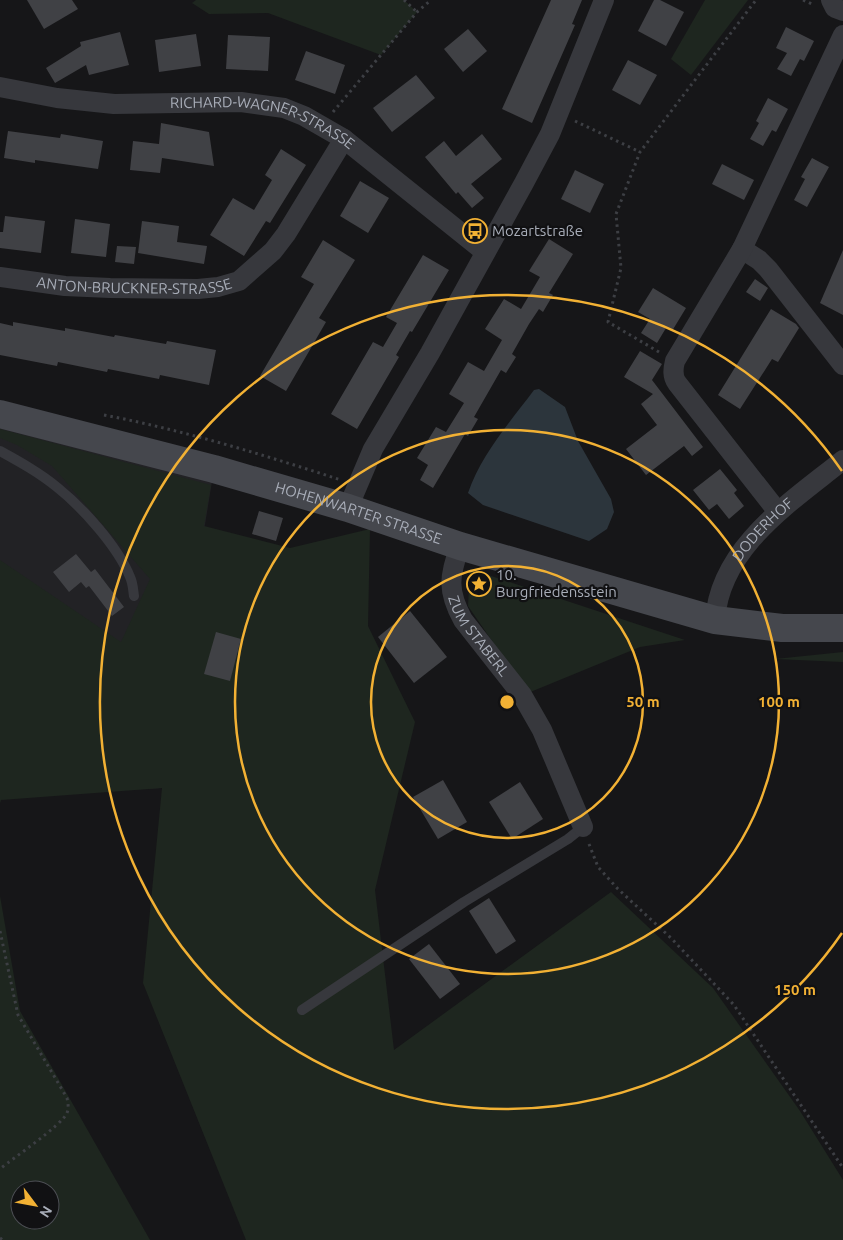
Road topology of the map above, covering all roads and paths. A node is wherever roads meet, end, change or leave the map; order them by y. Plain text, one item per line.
1 (404, 0) edge
2 (431, 0) edge
3 (604, 0) edge
4 (756, 0) edge
5 (831, 0) edge
6 (843, 11) edge
7 (417, 12) junction
8 (843, 35) edge
9 (0, 87) edge
10 (559, 114) junction
11 (322, 125) junction
12 (344, 139) junction
13 (640, 152) junction
14 (742, 249) junction
15 (485, 252) junction
16 (0, 277) edge
17 (675, 361) junction
18 (843, 365) edge
19 (0, 414) edge
20 (0, 451) edge
21 (843, 460) edge
22 (348, 508) junction
23 (778, 512) junction
24 (460, 546) junction
25 (134, 596) dead end
26 (715, 620) junction
27 (843, 628) edge
28 (582, 827) junction
29 (0, 932) edge
30 (302, 1010) dead end
31 (843, 1168) edge
32 (0, 1169) edge
33 (0, 1238) edge
34 (3, 1240) edge

1 - 7 path
2 - 7 path
3 - 10 street
4 - 13 path
5 - 6 street
7 - 11 path
8 - 14 street
9 - 11 street, RICHARD-WAGNER-STRASSE
10 - 13 path
10 - 15 street
11 - 12 street, RICHARD-WAGNER-STRASSE
12 - 15 street, RICHARD-WAGNER-STRASSE
12 - 16 street, ANTON-BRUCKNER-STRASSE
13 - 17 path
14 - 17 street
14 - 18 street
15 - 22 street
17 - 23 street
19 - 22 street, HOHENWARTER STRASSE
20 - 25 lane
21 - 23 street, DODERHOF
22 - 24 street, HOHENWARTER STRASSE
23 - 26 street, DODERHOF
24 - 26 street, HOHENWARTER STRASSE
24 - 28 street, ZUM STABERL
26 - 27 street, HOHENWARTER STRASSE
28 - 30 lane
28 - 31 path
29 - 32 path
33 - 34 path

